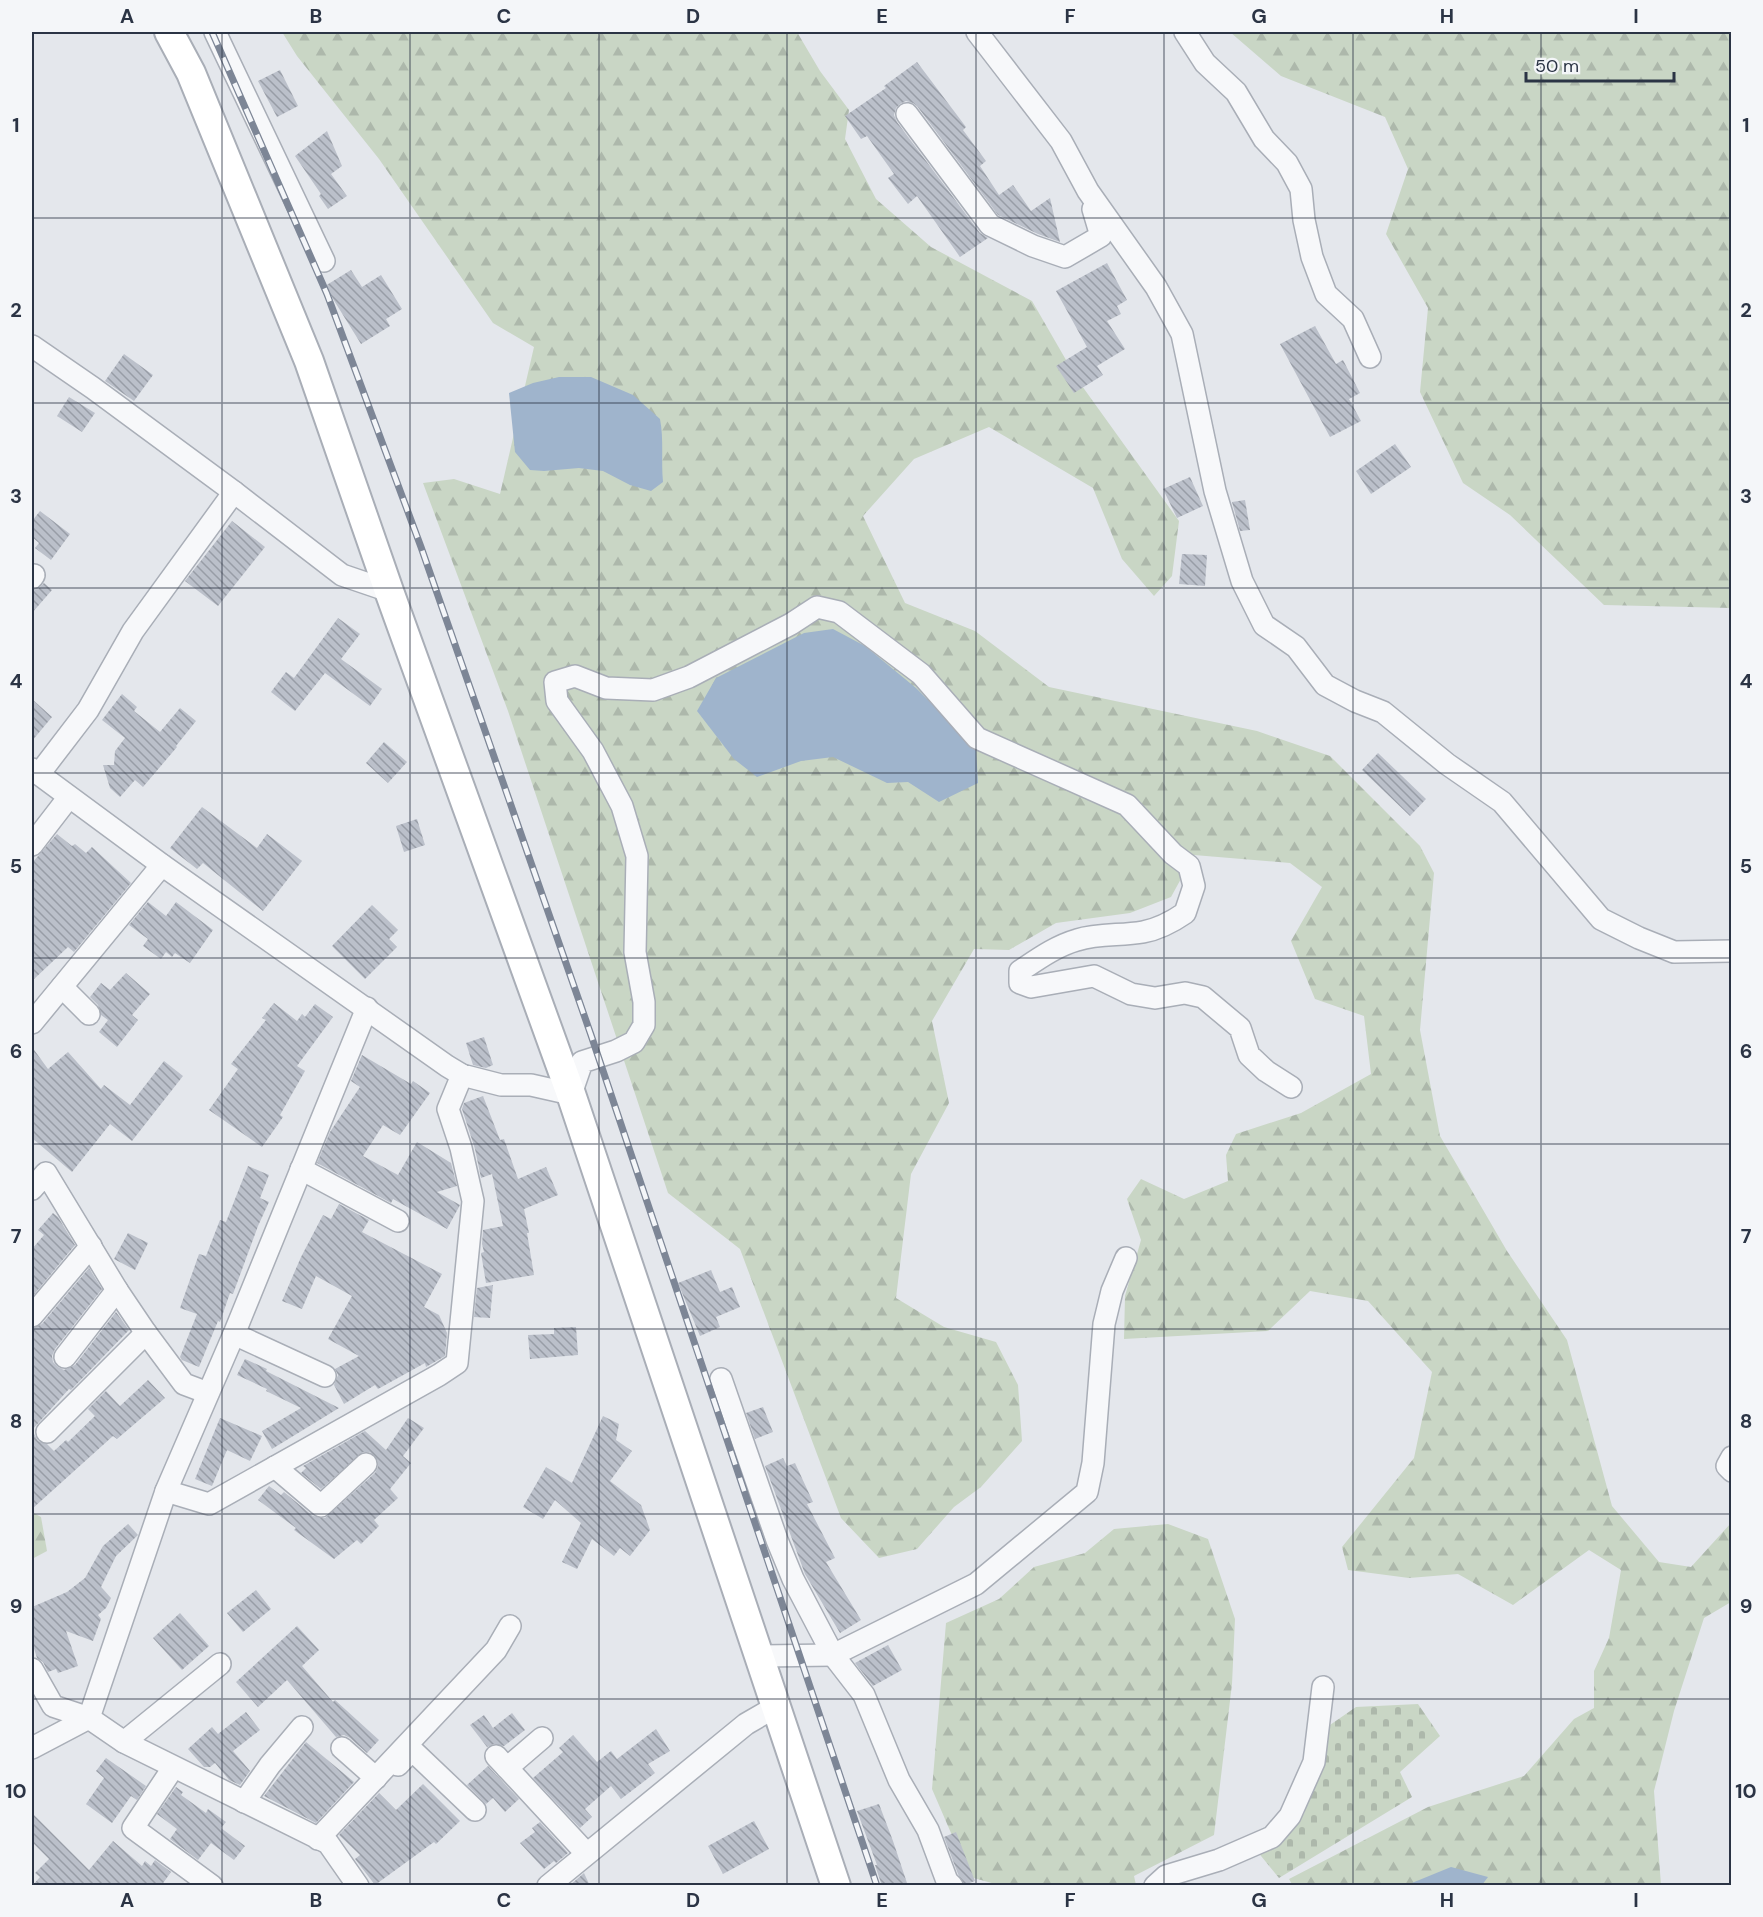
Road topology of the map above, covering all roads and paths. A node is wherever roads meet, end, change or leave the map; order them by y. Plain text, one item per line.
1 (169, 32) edge
2 (215, 32) edge
3 (977, 32) edge
4 (1185, 32) edge
5 (906, 114) dead end
6 (1088, 191) junction
7 (324, 261) dead end
8 (32, 346) edge
9 (1370, 357) dead end
10 (234, 492) junction
11 (389, 591) junction
12 (35, 772) edge
13 (69, 797) junction
14 (32, 845) edge
15 (162, 865) junction
16 (1731, 951) edge
17 (62, 987) junction
18 (367, 1008) junction
19 (89, 1014) dead end
20 (32, 1023) edge
21 (462, 1075) junction
22 (1291, 1087) dead end
23 (571, 1094) junction
24 (301, 1169) junction
25 (32, 1189) edge
26 (398, 1221) dead end
27 (91, 1246) junction
28 (1126, 1258) dead end
29 (117, 1290) junction
30 (32, 1316) edge
31 (146, 1333) junction
32 (234, 1334) junction
33 (65, 1357) dead end
34 (326, 1376) dead end
35 (721, 1379) dead end
36 (208, 1393) junction
37 (47, 1432) dead end
38 (1731, 1456) edge
39 (366, 1464) dead end
40 (275, 1467) junction
41 (1731, 1471) edge
42 (166, 1491) junction
43 (510, 1626) dead end
44 (833, 1655) junction
45 (760, 1656) junction
46 (220, 1664) dead end
47 (32, 1668) edge
48 (1323, 1687) dead end
49 (777, 1706) junction
50 (89, 1718) junction
51 (302, 1727) dead end
52 (542, 1738) dead end
53 (124, 1742) junction
54 (32, 1748) edge
55 (342, 1748) dead end
56 (173, 1768) junction
57 (380, 1775) junction
58 (244, 1802) junction
59 (475, 1810) dead end
60 (318, 1839) junction
61 (586, 1852) junction
62 (352, 1883) edge
63 (212, 1886) edge
64 (548, 1886) edge
65 (836, 1886) edge
66 (951, 1886) edge
67 (1155, 1886) edge

1 - 11 street
2 - 7 street
3 - 6 street
4 - 9 street
5 - 6 street
6 - 16 street
8 - 10 street
10 - 11 street
10 - 12 street
11 - 23 street
12 - 13 street
13 - 14 street
13 - 15 street
15 - 17 street
15 - 18 street
17 - 19 street
17 - 20 street
18 - 21 street
18 - 24 street
21 - 23 street
21 - 40 street
22 - 23 street
23 - 45 street
24 - 26 street
24 - 32 street
25 - 27 street
27 - 29 street
27 - 30 street
28 - 44 street
29 - 31 street
29 - 33 street
31 - 36 street
31 - 37 street
32 - 34 street
32 - 36 street
35 - 44 street
36 - 42 street
38 - 41 street
39 - 40 street
40 - 42 street
42 - 50 street
43 - 57 street
44 - 45 street
44 - 66 street
45 - 49 street
46 - 53 street
47 - 50 street
48 - 67 street
49 - 61 street
49 - 65 street
50 - 53 street
50 - 54 street
51 - 58 street
52 - 61 street
53 - 56 street
55 - 57 street
56 - 58 street
56 - 63 street
57 - 59 street
57 - 60 street
58 - 60 street
60 - 62 street
61 - 64 street

